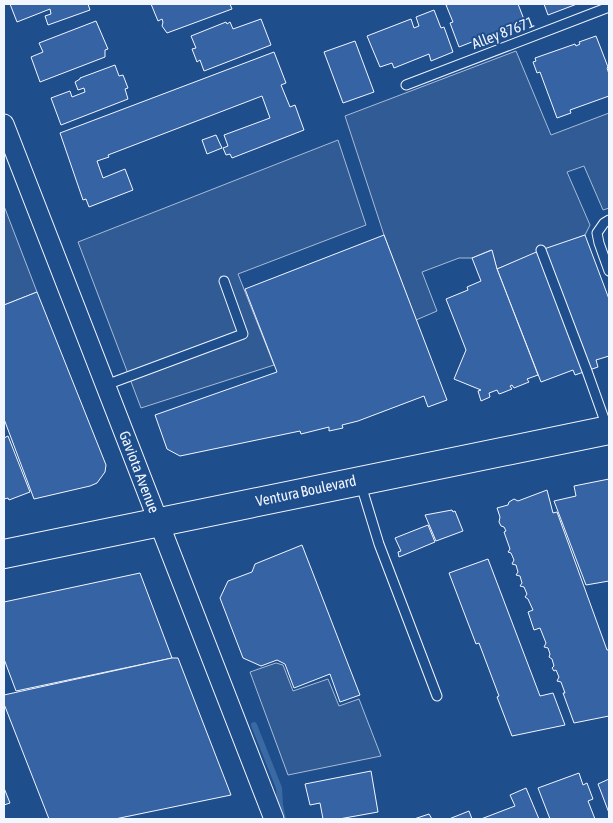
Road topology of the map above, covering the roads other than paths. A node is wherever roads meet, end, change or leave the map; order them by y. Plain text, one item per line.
1 (609, 7) edge
2 (406, 85) dead end
3 (4, 124) edge
4 (607, 222) edge
5 (541, 250) dead end
6 (609, 271) edge
7 (224, 281) dead end
8 (106, 385) junction
9 (608, 430) edge
10 (360, 480) junction
11 (158, 522) junction
12 (4, 554) edge
13 (438, 696) dead end
14 (274, 819) edge

1 - 2 lane, Alley 87671
3 - 8 street, Gaviota Avenue
4 - 6 lane
5 - 9 lane
7 - 8 lane
8 - 11 street, Gaviota Avenue
9 - 10 main road, Ventura Boulevard
10 - 11 main road, Ventura Boulevard
10 - 13 lane
11 - 12 main road, Ventura Boulevard
11 - 14 street, Gaviota Avenue

